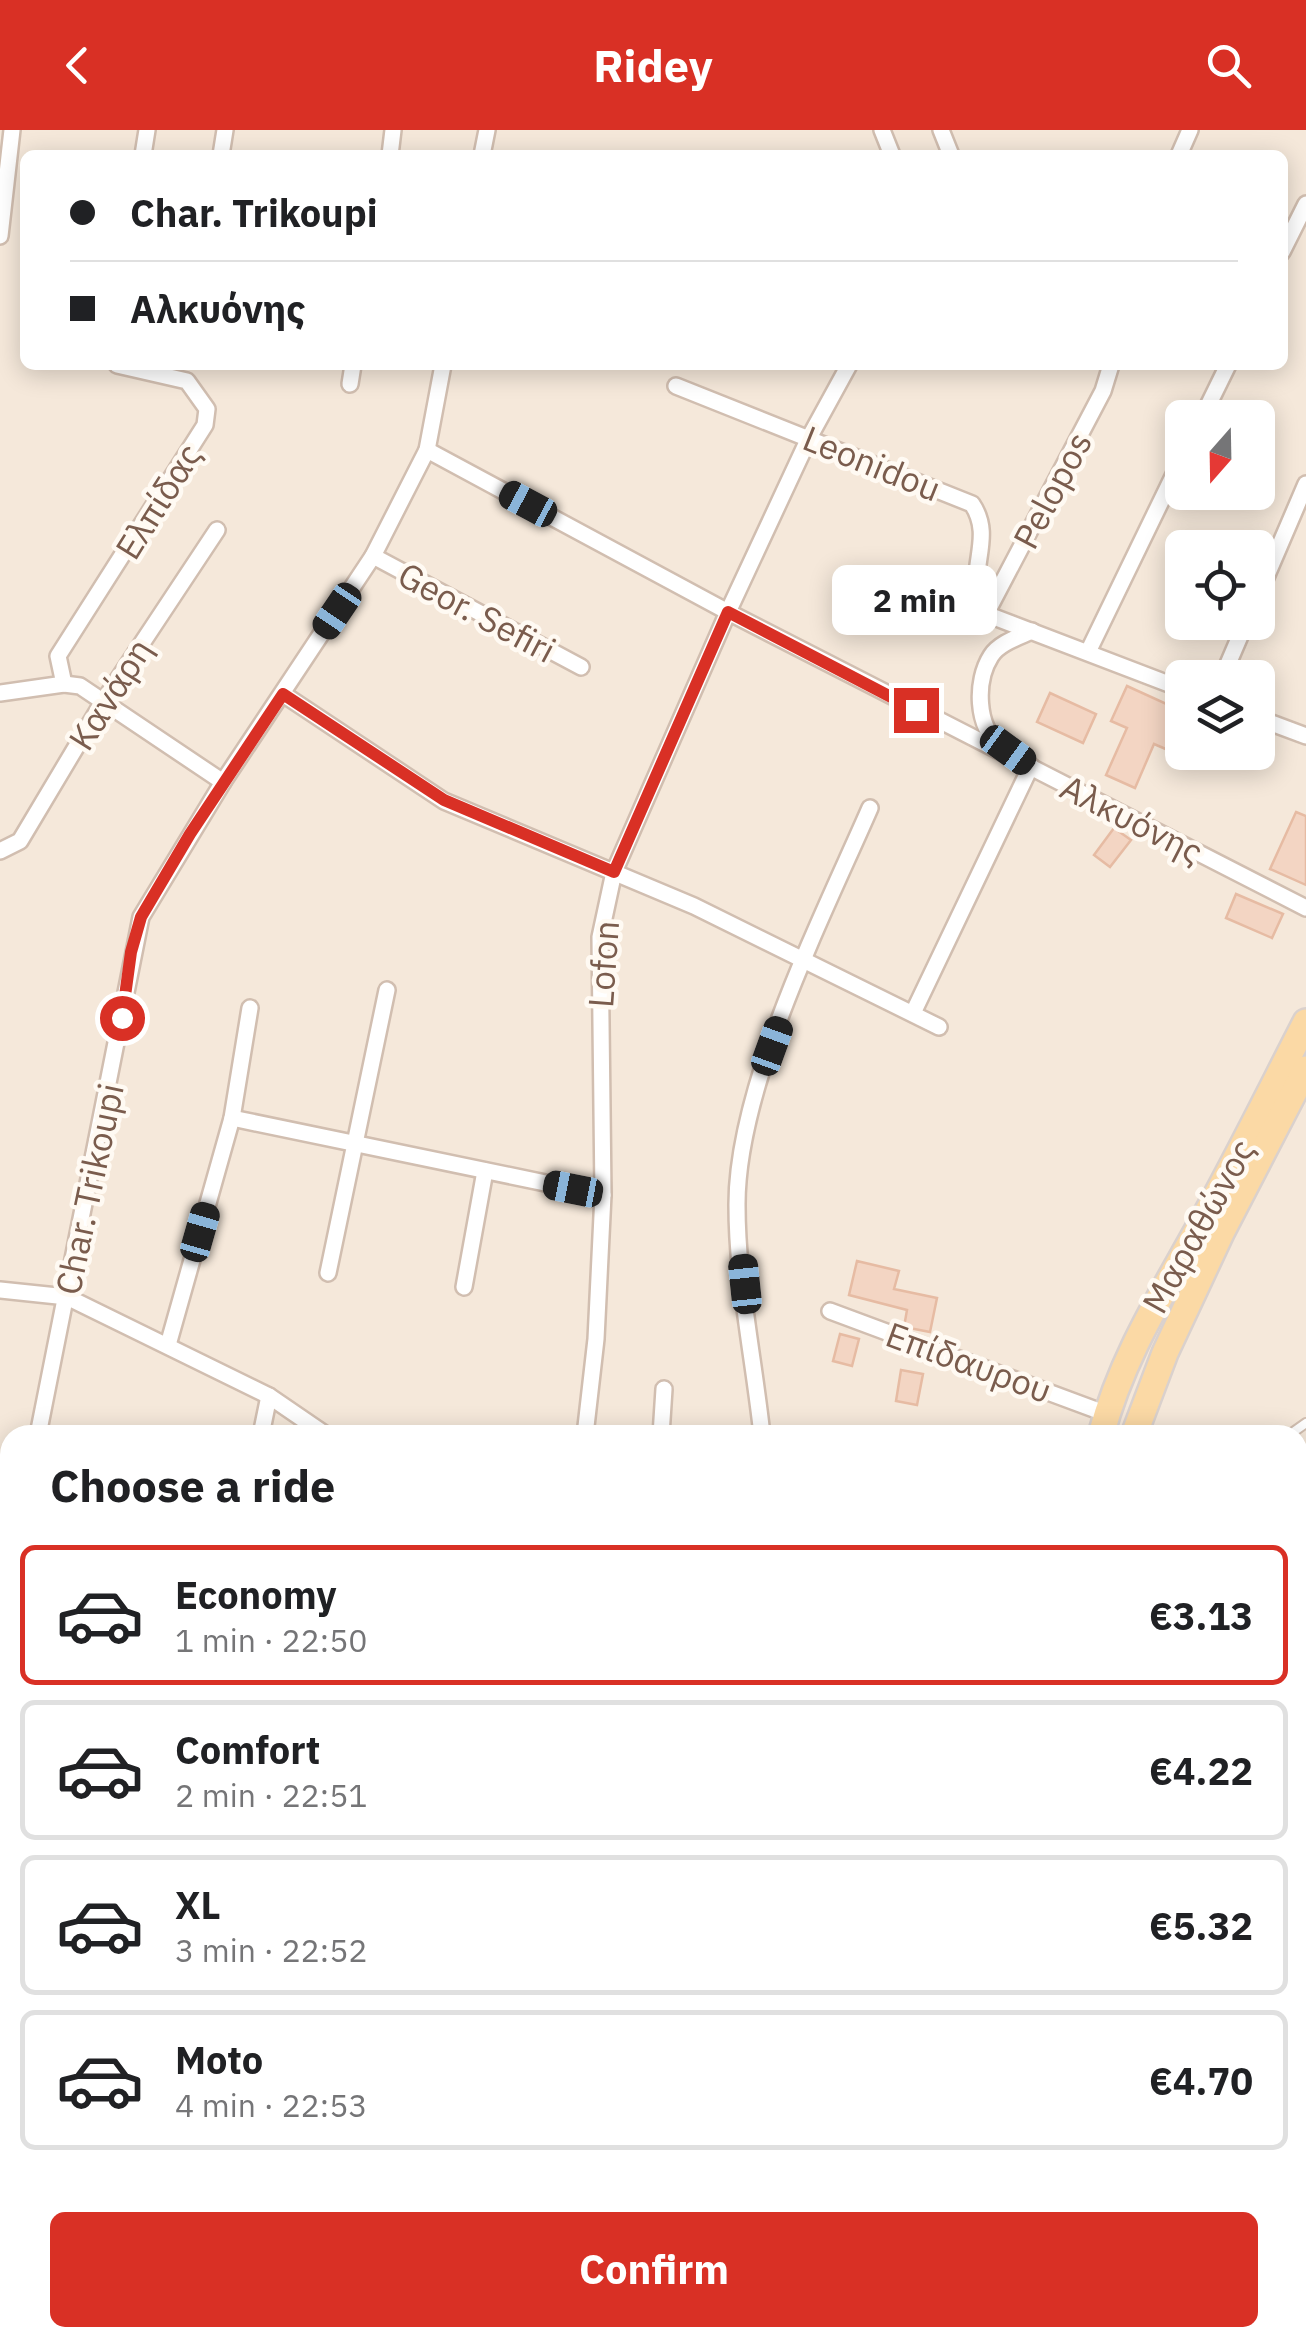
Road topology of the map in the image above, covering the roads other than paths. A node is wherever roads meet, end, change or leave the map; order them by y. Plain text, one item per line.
1 (12, 130) edge
2 (1306, 204) edge
3 (0, 236) edge
4 (1288, 240) edge
5 (352, 370) edge
6 (442, 370) edge
7 (846, 370) edge
8 (1110, 370) edge
9 (1226, 370) edge
10 (180, 371) edge
11 (350, 384) dead end
12 (676, 386) dead end
13 (1211, 400) edge
14 (810, 438) junction
15 (427, 450) junction
16 (1306, 484) edge
17 (1165, 493) edge
18 (217, 530) dead end
19 (374, 556) junction
20 (1275, 556) edge
21 (983, 607) junction
22 (728, 612) junction
23 (1032, 630) junction
24 (1088, 652) junction
25 (581, 667) dead end
26 (1165, 682) edge
27 (64, 684) junction
28 (0, 693) edge
29 (283, 694) junction
30 (103, 702) junction
31 (1275, 724) edge
32 (1306, 736) edge
33 (1030, 766) junction
34 (223, 782) junction
35 (870, 808) dead end
36 (0, 852) edge
37 (614, 872) junction
38 (1306, 908) edge
39 (804, 962) junction
40 (387, 990) dead end
41 (250, 1008) dead end
42 (913, 1012) junction
43 (1306, 1022) edge
44 (940, 1026) dead end
45 (1306, 1069) edge
46 (232, 1118) junction
47 (357, 1145) junction
48 (484, 1171) junction
49 (602, 1195) junction
50 (328, 1273) dead end
51 (464, 1287) dead end
52 (0, 1290) edge
53 (67, 1297) junction
54 (830, 1311) dead end
55 (168, 1345) junction
56 (664, 1389) dead end
57 (269, 1396) junction
58 (1104, 1424) edge
59 (40, 1425) edge
60 (264, 1425) edge
61 (311, 1425) edge
62 (585, 1425) edge
63 (662, 1425) edge
64 (761, 1425) edge
65 (1138, 1425) edge

1 - 3 street
2 - 4 street
5 - 11 street
6 - 15 street, Char. Trikoupi
7 - 14 street, Lofon
8 - 21 street, Pelopos
9 - 13 street
10 - 27 street, Ελπίδας
12 - 14 street, Leonidou
14 - 21 street, Leonidou
14 - 22 street, Lofon
15 - 19 street, Char. Trikoupi
15 - 22 street, Αλκυόνης
16 - 20 street
17 - 24 street
18 - 30 street, Κανάρη
19 - 25 street, Geor. Sefiri
19 - 29 street, Char. Trikoupi
21 - 23 street
22 - 33 street, Αλκυόνης
22 - 37 street, Lofon
23 - 24 street
23 - 33 street
24 - 26 street
27 - 28 street
27 - 30 street
29 - 34 street, Char. Trikoupi
29 - 37 street
30 - 34 street
30 - 36 street, Κανάρη
31 - 32 street
33 - 38 street, Αλκυόνης
33 - 42 street
34 - 53 street, Char. Trikoupi
35 - 39 street
37 - 39 street
37 - 49 street, Lofon
39 - 42 street
39 - 64 street
40 - 47 street
41 - 46 street
42 - 44 street
43 - 58 main road, Μαραθώνος
45 - 65 main road, Μαραθώνος
46 - 47 street
46 - 55 street
47 - 48 street
47 - 50 street
48 - 49 street
48 - 51 street
49 - 62 street, Lofon
52 - 53 street
53 - 55 street
53 - 59 street, Char. Trikoupi
54 - 58 street, Επίδαυρου
55 - 57 street
56 - 63 street
57 - 60 street
57 - 61 street

